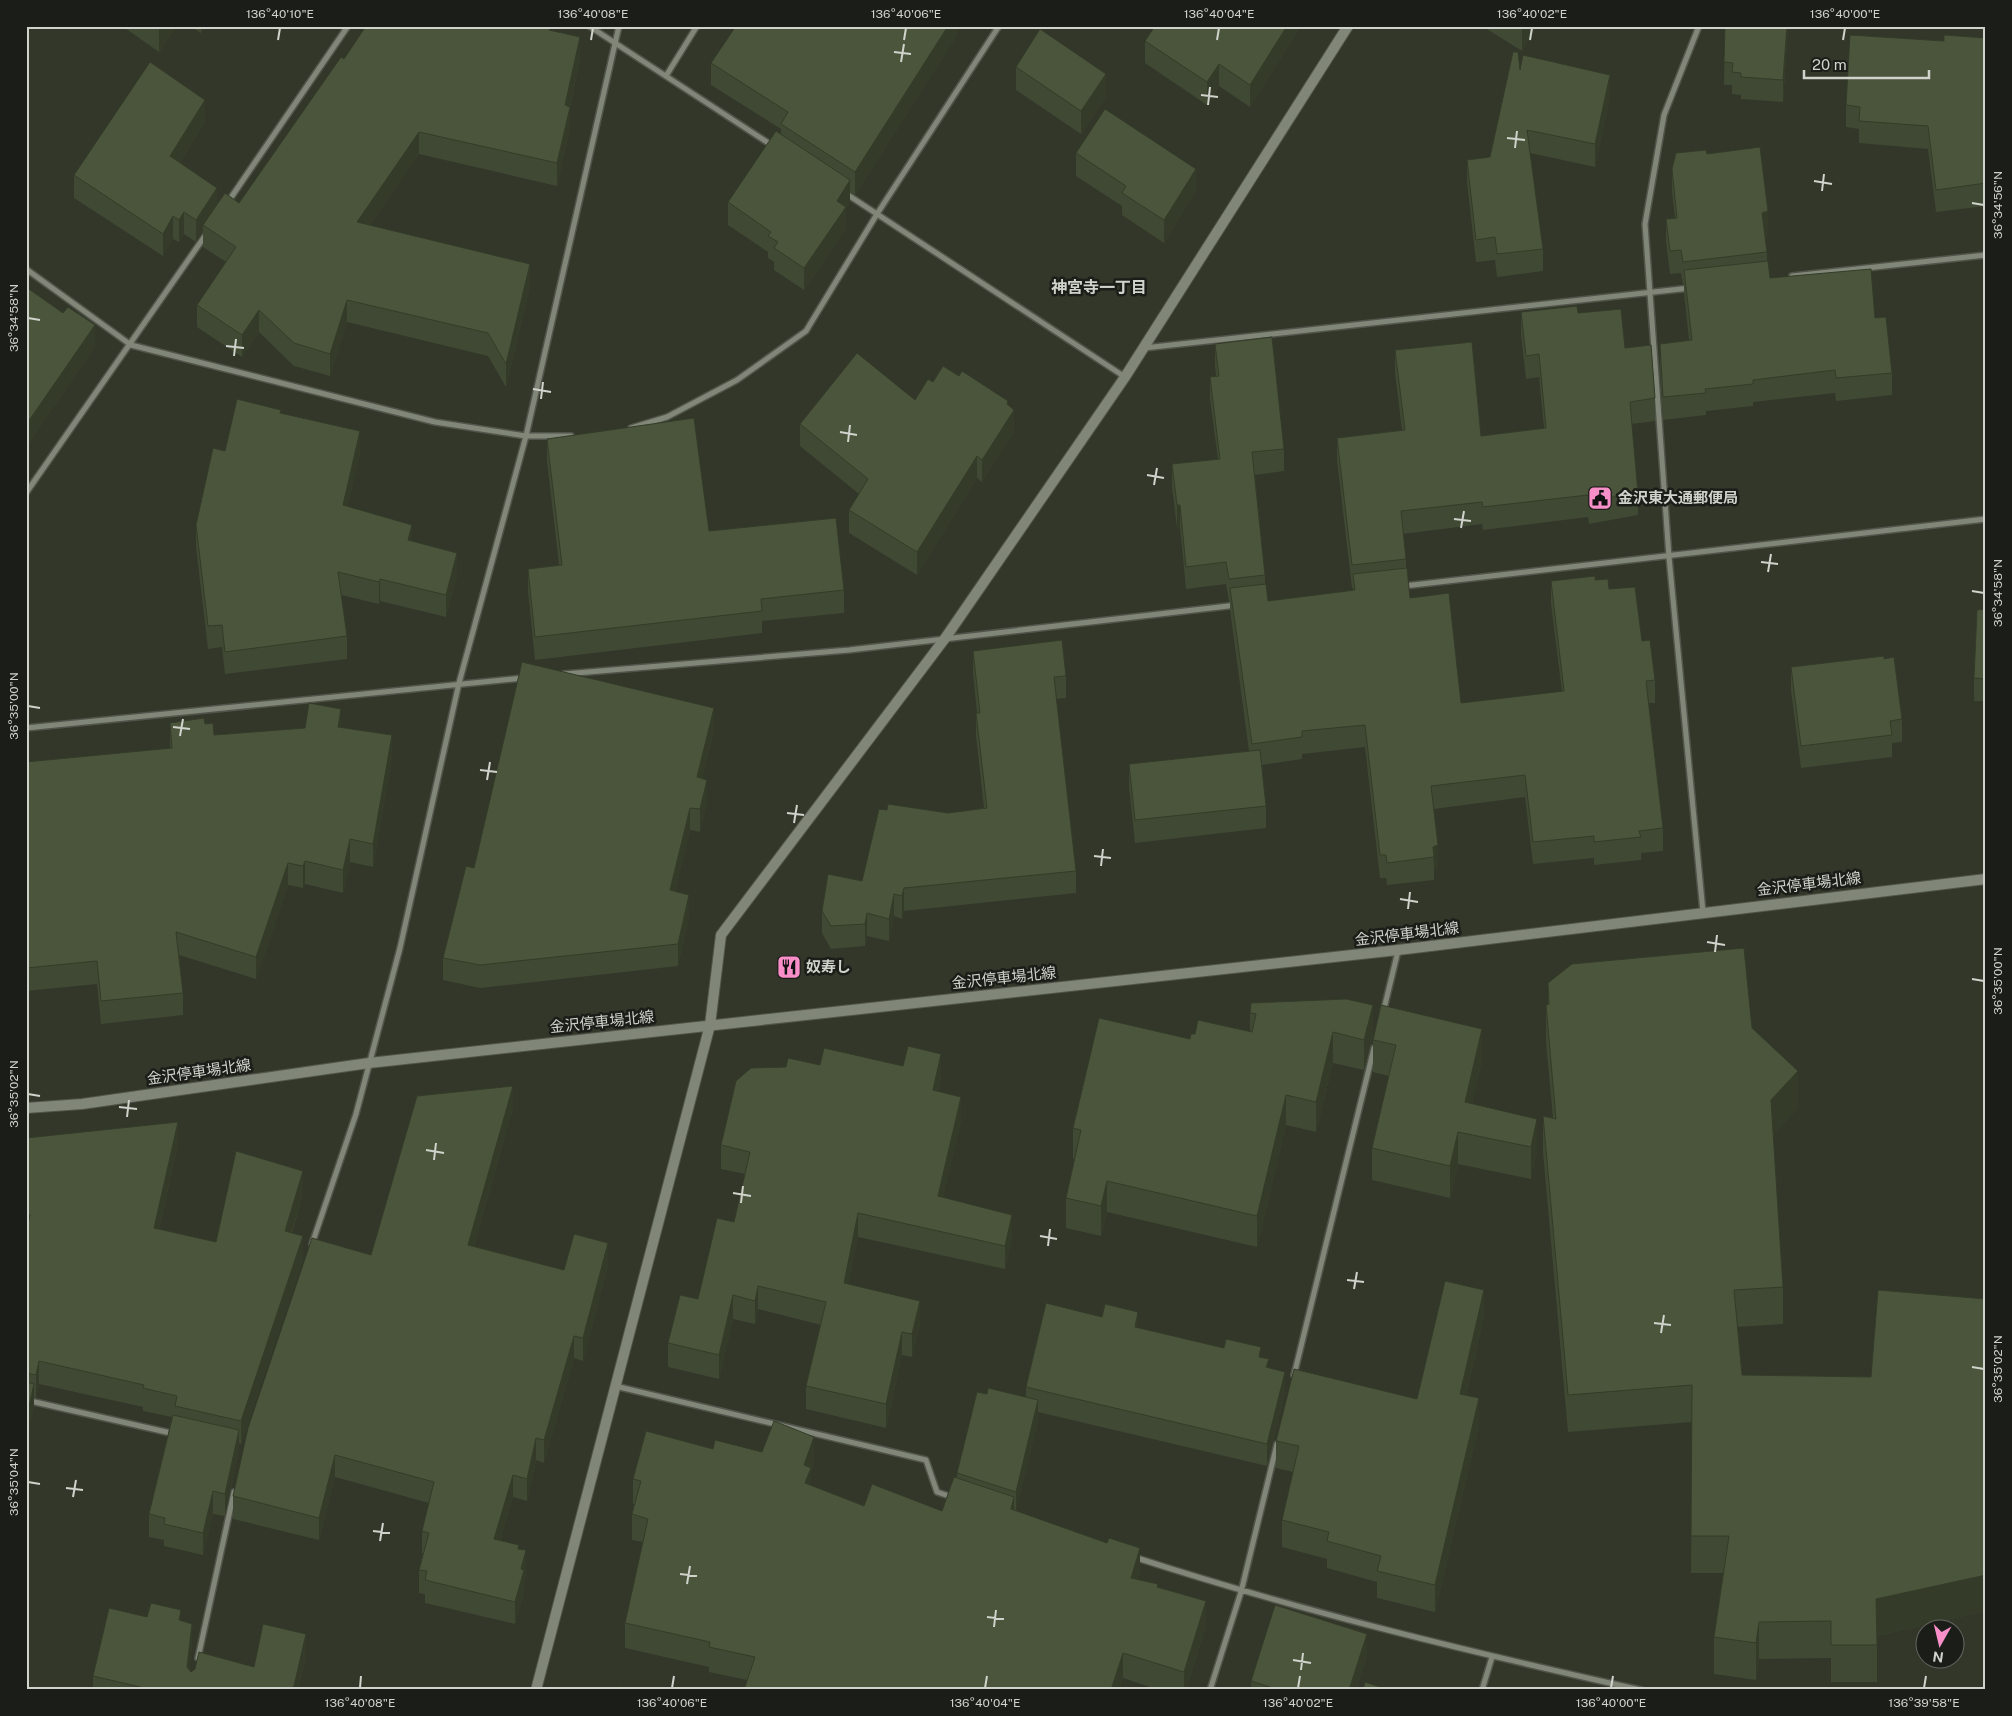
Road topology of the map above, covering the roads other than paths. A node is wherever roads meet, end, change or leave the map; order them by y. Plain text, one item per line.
1 (348, 26) edge
2 (589, 26) edge
3 (619, 26) edge
4 (697, 26) edge
5 (999, 26) edge
6 (1348, 26) edge
7 (1699, 26) edge
8 (615, 43) junction
9 (666, 76) junction
10 (782, 152) edge
11 (838, 188) edge
12 (225, 206) edge
13 (877, 214) junction
14 (209, 231) edge
15 (1986, 255) edge
16 (26, 269) edge
17 (1788, 277) edge
18 (1700, 286) edge
19 (1650, 292) junction
20 (131, 345) junction
21 (1142, 348) junction
22 (1124, 377) junction
23 (622, 431) edge
24 (526, 436) junction
25 (574, 436) edge
26 (26, 493) edge
27 (1986, 519) edge
28 (1669, 557) junction
29 (1402, 586) edge
30 (1243, 604) edge
31 (946, 637) junction
32 (556, 675) edge
33 (527, 678) edge
34 (459, 683) junction
35 (26, 728) edge
36 (1986, 879) edge
37 (1703, 912) junction
38 (1398, 950) junction
39 (1382, 1017) edge
40 (710, 1025) junction
41 (1377, 1037) edge
42 (369, 1063) junction
43 (26, 1108) edge
44 (310, 1252) edge
45 (1292, 1382) edge
46 (615, 1386) junction
47 (26, 1400) edge
48 (178, 1434) edge
49 (1278, 1439) edge
50 (235, 1488) edge
51 (955, 1498) edge
52 (1130, 1556) edge
53 (1241, 1592) junction
54 (1492, 1657) junction
55 (197, 1661) edge
56 (536, 1690) edge
57 (1210, 1690) edge
58 (1482, 1690) edge
59 (1641, 1690) edge

1 - 12 street
2 - 8 street
3 - 8 street
4 - 9 street
5 - 13 street
6 - 21 main road
7 - 19 street
8 - 9 street
8 - 24 street
9 - 10 street
11 - 13 street
13 - 22 street
13 - 23 street
14 - 20 street
15 - 17 street
16 - 20 street
18 - 19 street
19 - 21 street
19 - 28 street
20 - 24 street
20 - 26 street
21 - 22 main road
22 - 31 main road
24 - 25 street
24 - 34 street
27 - 28 street
28 - 29 street
28 - 37 street
30 - 31 street
31 - 32 street
31 - 40 main road
33 - 34 street
34 - 35 street
34 - 42 street
36 - 37 main road, 金沢停車場北線
37 - 38 main road, 金沢停車場北線
38 - 39 street
38 - 40 main road, 金沢停車場北線
40 - 42 main road, 金沢停車場北線
40 - 46 main road
41 - 45 street
42 - 43 main road, 金沢停車場北線
42 - 44 street
46 - 51 street
46 - 56 main road
47 - 48 street
49 - 53 street
50 - 55 street
52 - 53 street
53 - 54 street
53 - 57 street
54 - 58 street
54 - 59 street

